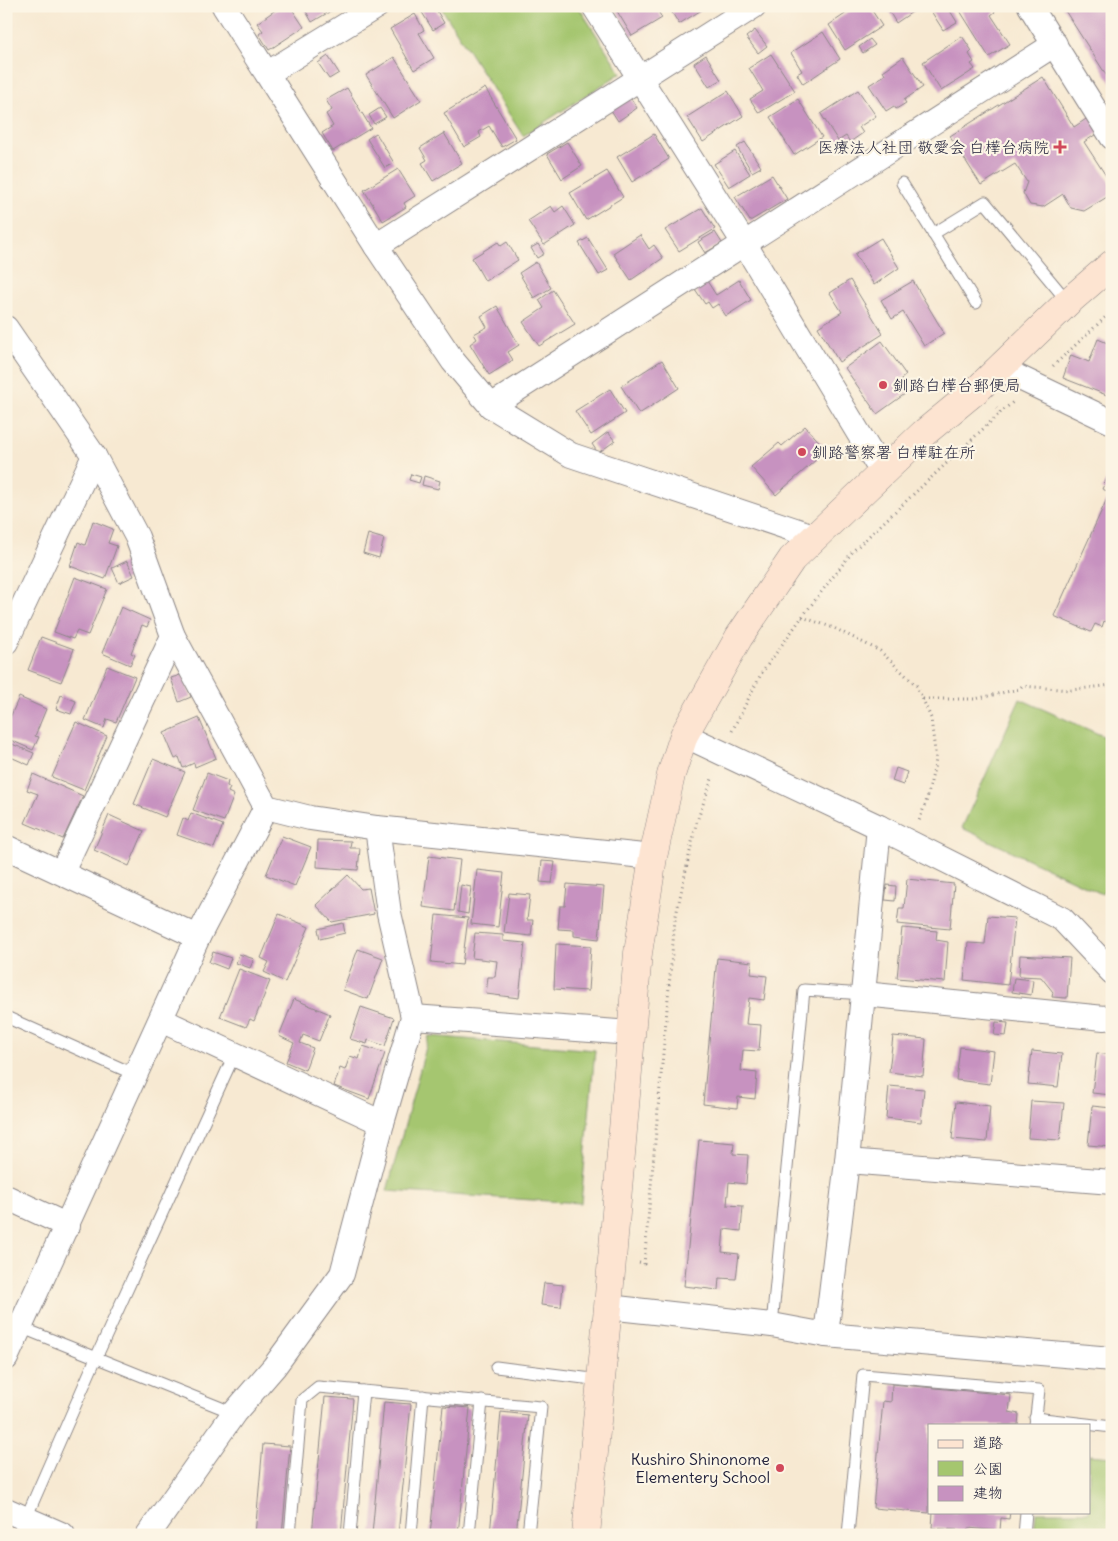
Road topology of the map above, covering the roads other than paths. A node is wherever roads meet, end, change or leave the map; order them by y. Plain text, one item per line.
1 (224, 6) edge
2 (377, 6) edge
3 (594, 6) edge
4 (754, 6) edge
5 (1030, 6) edge
6 (1055, 44) junction
7 (268, 73) junction
8 (641, 79) junction
9 (1112, 137) edge
10 (902, 183) dead end
11 (933, 234) junction
12 (744, 243) junction
13 (376, 246) junction
14 (1112, 264) edge
15 (1068, 302) junction
16 (976, 303) dead end
17 (6, 328) edge
18 (999, 368) junction
19 (491, 406) junction
20 (1112, 422) edge
21 (94, 456) junction
22 (882, 472) junction
23 (816, 536) junction
24 (9, 627) edge
25 (173, 636) junction
26 (684, 735) junction
27 (266, 807) junction
28 (879, 827) junction
29 (377, 828) junction
30 (6, 847) edge
31 (653, 857) junction
32 (62, 872) junction
33 (198, 937) junction
34 (1112, 972) edge
35 (864, 994) junction
36 (6, 1017) edge
37 (413, 1017) junction
38 (1112, 1017) edge
39 (161, 1020) junction
40 (630, 1033) junction
41 (235, 1053) junction
42 (136, 1075) junction
43 (382, 1123) junction
44 (847, 1161) junction
45 (1112, 1182) edge
46 (6, 1197) edge
47 (68, 1226) junction
48 (608, 1306) junction
49 (772, 1325) junction
50 (20, 1327) junction
51 (826, 1335) junction
52 (7, 1352) edge
53 (96, 1358) junction
54 (1112, 1359) edge
55 (496, 1367) dead end
56 (600, 1380) junction
57 (363, 1391) junction
58 (423, 1396) junction
59 (482, 1401) junction
60 (234, 1413) junction
61 (1035, 1421) edge
62 (1074, 1424) edge
63 (1090, 1425) edge
64 (1112, 1427) edge
65 (16, 1514) edge
66 (1026, 1514) edge
67 (63, 1535) edge
68 (148, 1535) edge
69 (290, 1535) edge
70 (350, 1535) edge
71 (411, 1535) edge
72 (468, 1535) edge
73 (528, 1535) edge
74 (586, 1535) edge
75 (848, 1535) edge
76 (1024, 1535) edge

1 - 7 street
2 - 7 street
3 - 8 street
4 - 8 street
5 - 6 street
6 - 9 street
6 - 12 street
7 - 13 street
8 - 12 street
8 - 13 street
10 - 11 lane
11 - 15 lane
11 - 16 lane
12 - 19 street
12 - 22 street
13 - 19 street
14 - 15 street
15 - 18 street
17 - 21 street
18 - 20 street
18 - 22 street
19 - 23 street
21 - 24 street
21 - 25 street
22 - 23 street
23 - 26 street
25 - 27 street
25 - 32 street
26 - 28 street
26 - 31 street
27 - 29 street
27 - 33 street
28 - 34 street
28 - 35 street
29 - 31 street
29 - 37 street
30 - 32 street
31 - 40 street
32 - 33 street
33 - 39 street
35 - 38 street
35 - 44 street
35 - 49 lane
36 - 42 lane
37 - 40 street
37 - 43 street
39 - 41 street
39 - 42 street
40 - 48 street
41 - 43 street
41 - 53 lane
42 - 47 street
43 - 60 street
44 - 45 street
44 - 51 street
46 - 47 street
47 - 50 street
48 - 49 street
48 - 56 street
49 - 51 street
50 - 52 street
50 - 53 lane
51 - 54 street
53 - 60 lane
53 - 65 lane
55 - 56 lane
56 - 74 street
57 - 58 lane
57 - 69 lane
57 - 70 lane
58 - 59 lane
58 - 71 lane
59 - 72 lane
59 - 73 lane
60 - 68 street
61 - 62 lane
61 - 75 lane
63 - 64 lane
65 - 67 street
66 - 76 lane

